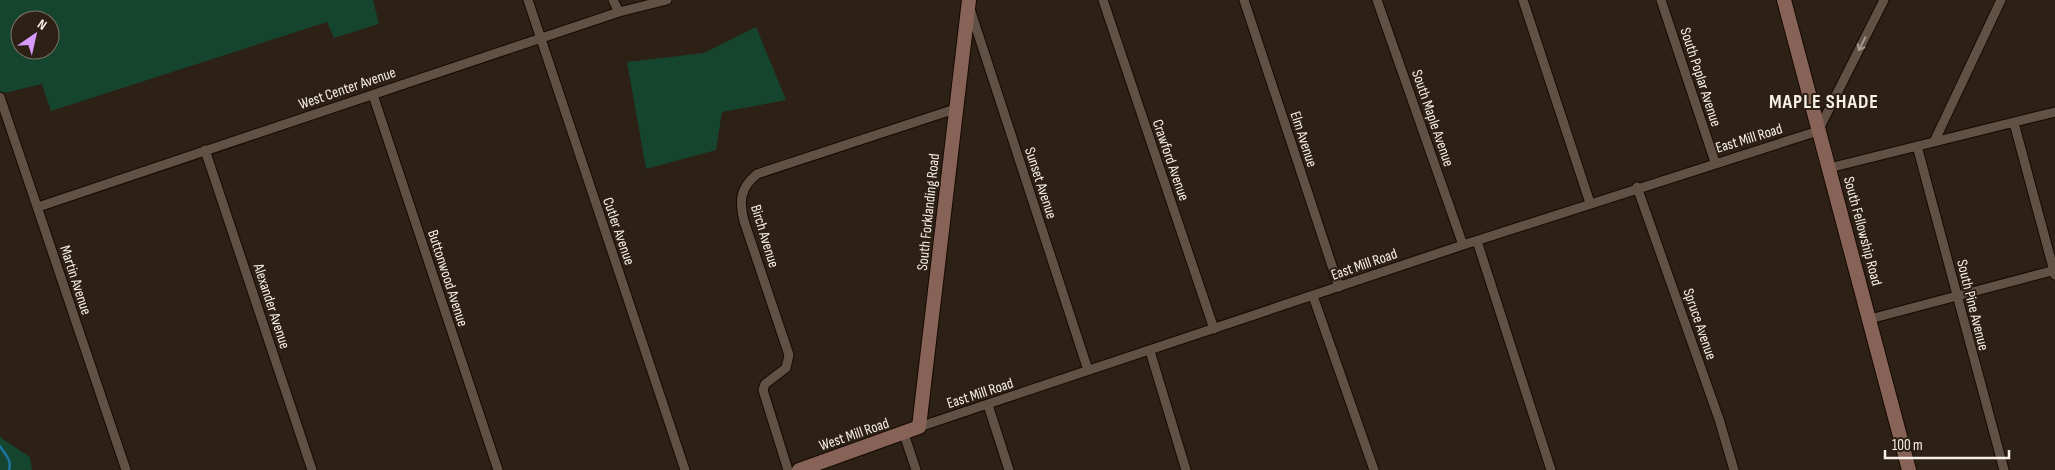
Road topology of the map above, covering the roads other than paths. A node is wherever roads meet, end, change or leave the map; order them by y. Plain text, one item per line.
1 (528, 0) edge
2 (613, 0) edge
3 (667, 0) edge
4 (1103, 0) edge
5 (1244, 0) edge
6 (1377, 0) edge
7 (1523, 0) edge
8 (1661, 0) edge
9 (1784, 0) edge
10 (1884, 0) edge
11 (2001, 0) edge
12 (969, 2) edge
13 (619, 12) junction
14 (541, 38) junction
15 (373, 95) junction
16 (0, 97) edge
17 (955, 109) junction
18 (2055, 112) edge
19 (2014, 123) junction
20 (1818, 131) junction
21 (1934, 142) junction
22 (1917, 146) junction
23 (205, 150) junction
24 (1715, 162) junction
25 (1829, 168) junction
26 (1638, 187) junction
27 (1590, 203) junction
28 (38, 207) junction
29 (1477, 241) junction
30 (1463, 244) junction
31 (2054, 272) edge
32 (1339, 287) junction
33 (1314, 296) junction
34 (1957, 296) junction
35 (1870, 319) junction
36 (1214, 329) junction
37 (1150, 351) junction
38 (1088, 370) junction
39 (988, 405) junction
40 (920, 428) junction
41 (904, 434) junction
42 (126, 470) edge
43 (312, 470) edge
44 (498, 470) edge
45 (685, 470) edge
46 (788, 470) edge
47 (799, 470) edge
48 (916, 470) edge
49 (1009, 470) edge
50 (1186, 470) edge
51 (1374, 470) edge
52 (1551, 470) edge
53 (1734, 470) edge
54 (1909, 470) edge
55 (2004, 470) edge

1 - 14 street, Cutler Avenue
2 - 13 street
3 - 13 street, West Center Avenue
4 - 36 street, Crawford Avenue
5 - 32 street, Elm Avenue
6 - 30 street, South Maple Avenue
7 - 27 street
8 - 24 street, South Poplar Avenue
9 - 20 street, South Fellowship Road
10 -> 20 street
11 - 21 street
12 - 17 street, South Forklanding Road
12 - 38 street, Sunset Avenue
13 - 14 street, West Center Avenue
14 - 15 street, West Center Avenue
14 - 45 street, Cutler Avenue
15 - 23 street, West Center Avenue
15 - 44 street, Buttonwood Avenue
16 - 28 street, Martin Avenue
17 - 40 street, South Forklanding Road
17 - 46 street, Birch Avenue
18 - 19 street
19 - 21 street
19 - 31 street
20 - 24 street, East Mill Road
20 - 25 street, South Fellowship Road
21 - 22 street
22 - 25 street
22 - 34 street, South Pine Avenue
23 - 28 street, West Center Avenue
23 - 43 street, Alexander Avenue
24 - 26 street, East Mill Road
25 - 35 street, South Fellowship Road
26 - 27 street, East Mill Road
26 - 53 street, Spruce Avenue
27 - 29 street, East Mill Road
28 - 42 street, Martin Avenue
29 - 30 street, East Mill Road
29 - 52 street
30 - 32 street, East Mill Road
31 - 34 street
32 - 33 street, East Mill Road
33 - 36 street, East Mill Road
33 - 51 street
34 - 35 street
34 - 55 street, South Pine Avenue
35 - 54 street, South Fellowship Road
36 - 37 street, East Mill Road
37 - 38 street, East Mill Road
37 - 50 street
38 - 39 street, East Mill Road
39 - 40 street, East Mill Road
39 - 49 street
40 - 41 street, West Mill Road
41 - 47 street, West Mill Road
41 - 48 street

